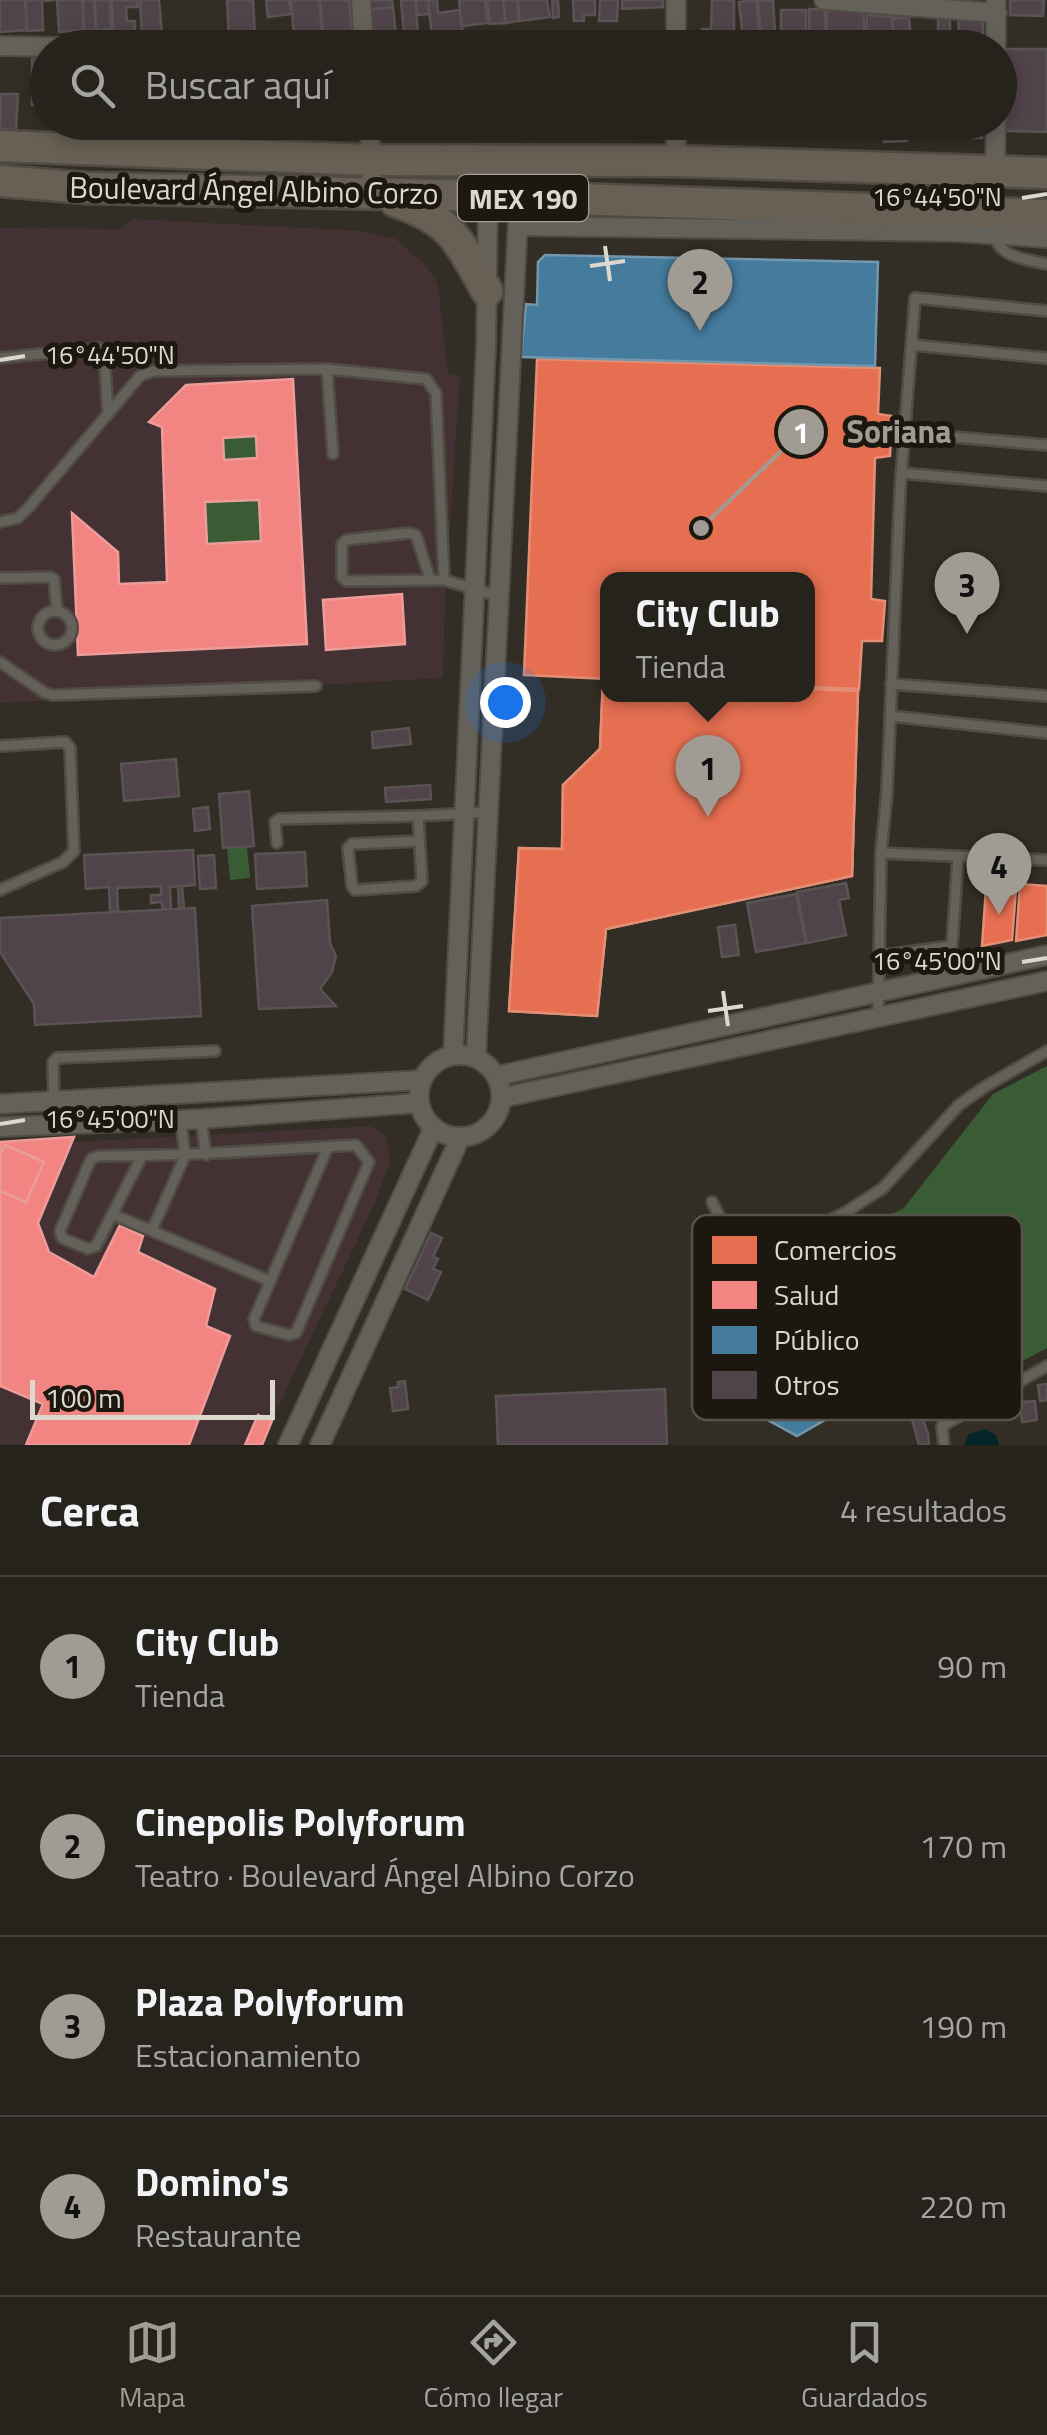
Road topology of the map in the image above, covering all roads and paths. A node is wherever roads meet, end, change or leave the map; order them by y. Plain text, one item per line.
1 (361, 0) edge
2 (676, 0) edge
3 (824, 0) edge
4 (996, 7) edge
5 (363, 30) edge
6 (676, 30) edge
7 (0, 46) edge
8 (30, 47) edge
9 (370, 140) edge
10 (676, 140) edge
11 (996, 140) edge
12 (0, 146) edge
13 (371, 160) junction
14 (676, 161) junction
15 (995, 171) junction
16 (1047, 173) edge
17 (0, 180) edge
18 (87, 188) junction
19 (373, 193) junction
20 (0, 196) edge
21 (488, 196) junction
22 (673, 204) junction
23 (519, 212) junction
24 (1047, 218) edge
25 (742, 228) junction
26 (994, 234) junction
27 (1047, 238) edge
28 (1047, 264) edge
29 (487, 290) junction
30 (1047, 311) edge
31 (912, 344) junction
32 (0, 358) edge
33 (1047, 358) edge
34 (328, 369) junction
35 (108, 414) junction
36 (905, 434) junction
37 (1047, 445) edge
38 (333, 454) dead end
39 (901, 472) junction
40 (1047, 486) edge
41 (0, 522) edge
42 (0, 578) edge
43 (430, 578) junction
44 (444, 580) junction
45 (474, 589) junction
46 (500, 597) junction
47 (57, 610) dead end
48 (0, 662) edge
49 (892, 684) junction
50 (316, 686) dead end
51 (1047, 696) edge
52 (890, 716) junction
53 (1047, 733) edge
54 (0, 746) edge
55 (489, 812) junction
56 (463, 814) junction
57 (418, 816) junction
58 (419, 841) junction
59 (277, 843) dead end
60 (881, 853) junction
61 (958, 856) junction
62 (1047, 860) edge
63 (0, 890) edge
64 (878, 956) junction
65 (1047, 956) edge
66 (1047, 982) edge
67 (877, 994) junction
68 (878, 1020) junction
69 (215, 1051) dead end
70 (1047, 1051) edge
71 (452, 1055) junction
72 (476, 1057) junction
73 (497, 1076) junction
74 (422, 1080) junction
75 (501, 1098) junction
76 (54, 1101) junction
77 (418, 1103) junction
78 (0, 1104) edge
79 (201, 1119) junction
80 (181, 1120) junction
81 (0, 1128) edge
82 (433, 1129) junction
83 (460, 1138) junction
84 (328, 1147) junction
85 (206, 1155) junction
86 (142, 1156) junction
87 (186, 1156) junction
88 (712, 1202) dead end
89 (112, 1214) junction
90 (719, 1215) edge
91 (840, 1215) edge
92 (152, 1230) junction
93 (270, 1281) junction
94 (1047, 1366) edge
95 (1022, 1380) edge
96 (952, 1420) edge
97 (288, 1445) edge
98 (320, 1445) edge
99 (944, 1445) edge

1 - 5 street
2 - 6 street
3 - 4 street
7 - 8 street
9 - 13 street
10 - 14 street
11 - 15 street
12 - 13 main road, Boulevard Ángel Albino Corzo / MEX 190
13 - 14 main road, Boulevard Ángel Albino Corzo / MEX 190
13 - 19 street
14 - 15 main road, Boulevard Ángel Albino Corzo / MEX 190
15 - 16 main road, Boulevard Ángel Albino Corzo / MEX 190
17 - 18 main road, Boulevard Ángel Albino Corzo / MEX 190
18 - 19 main road, Boulevard Ángel Albino Corzo / MEX 190
18 - 20 main road
19 - 21 main road, Boulevard Ángel Albino Corzo / MEX 190
19 - 29 main road
21 - 23 main road, Boulevard Ángel Albino Corzo / MEX 190
21 - 29 street
22 - 23 main road, Boulevard Ángel Albino Corzo / MEX 190
22 - 24 main road, Boulevard Ángel Albino Corzo / MEX 190
22 - 25 main road
23 - 25 street
23 - 46 street
24 - 26 main road
25 - 26 street
26 - 27 street
26 - 28 lane
29 - 45 street
30 - 31 lane
31 - 33 lane
31 - 36 lane
32 - 35 lane
34 - 35 lane
34 - 38 lane
34 - 44 lane
35 - 41 lane
36 - 37 lane
36 - 39 lane
39 - 40 lane
39 - 49 lane
42 - 47 lane
43 - 43 lane
43 - 44 lane
44 - 45 lane
45 - 46 lane
45 - 56 street
46 - 55 street
48 - 50 lane
49 - 51 lane
49 - 52 lane
52 - 53 lane
52 - 60 lane
54 - 63 lane
55 - 56 lane
55 - 72 street
56 - 57 lane
56 - 71 street
57 - 58 lane
57 - 59 lane
58 - 58 lane
60 - 61 lane
60 - 64 lane
61 - 62 lane
61 - 64 lane
64 - 67 lane
65 - 67 street
66 - 68 street
67 - 68 lane
67 - 73 street
68 - 75 street
69 - 76 lane
70 - 91 lane
71 - 72 street
71 - 74 street
72 - 73 street
73 - 75 street
74 - 76 street
74 - 77 street
75 - 83 street
76 - 78 street
77 - 79 street
77 - 82 street
79 - 80 street
79 - 85 lane
80 - 81 street
80 - 87 lane
82 - 83 street
82 - 97 street
83 - 98 street
84 - 85 lane
84 - 93 lane
84 - 93 lane
85 - 87 lane
86 - 87 lane
86 - 89 lane
86 - 89 lane
87 - 92 lane
88 - 90 lane
89 - 92 lane
92 - 93 lane
94 - 95 lane
96 - 99 lane

